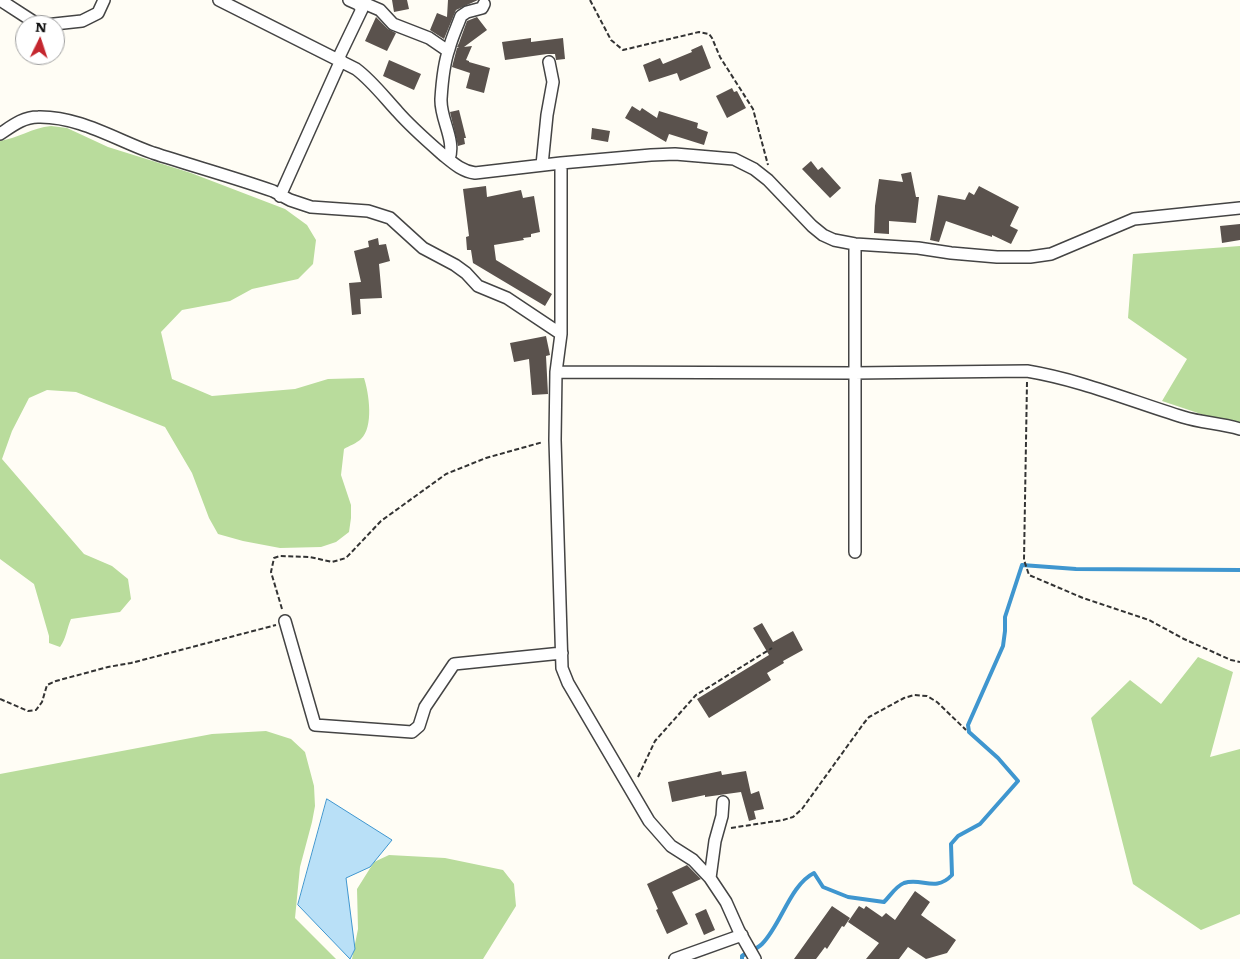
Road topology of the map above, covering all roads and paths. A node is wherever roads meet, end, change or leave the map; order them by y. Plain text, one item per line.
1 (0, 0) edge
2 (104, 0) edge
3 (219, 0) edge
4 (350, 0) edge
5 (590, 0) edge
6 (366, 4) dead end
7 (484, 4) dead end
8 (448, 51) junction
9 (339, 59) junction
10 (549, 62) dead end
11 (0, 134) edge
12 (449, 159) junction
13 (561, 162) junction
14 (542, 165) junction
15 (768, 180) junction
16 (280, 196) junction
17 (1240, 208) edge
18 (855, 244) junction
19 (560, 334) junction
20 (556, 372) junction
21 (1027, 372) junction
22 (854, 373) junction
23 (1240, 429) edge
24 (555, 440) junction
25 (855, 552) dead end
26 (285, 621) junction
27 (772, 648) dead end
28 (562, 653) junction
29 (1240, 662) edge
30 (0, 699) edge
31 (966, 730) dead end
32 (631, 790) junction
33 (723, 802) dead end
34 (719, 830) junction
35 (710, 878) junction
36 (742, 935) junction
37 (675, 959) edge
38 (755, 959) edge

1 - 2 street
3 - 9 street
4 - 9 street
5 - 15 path
6 - 8 street
7 - 8 street
8 - 12 street
9 - 12 street
9 - 16 street
10 - 14 street
11 - 16 street
12 - 14 street
13 - 14 street
13 - 15 street
13 - 19 street
15 - 18 street
16 - 19 street
17 - 18 street
18 - 22 street
19 - 20 street
20 - 22 street
20 - 24 street
21 - 22 street
21 - 23 street
21 - 29 path
22 - 25 street
24 - 26 path
24 - 28 street
26 - 28 street
26 - 30 path
27 - 32 path
28 - 32 street
31 - 34 path
32 - 35 street
33 - 34 street
34 - 35 street
35 - 36 street
36 - 37 street
36 - 38 street

